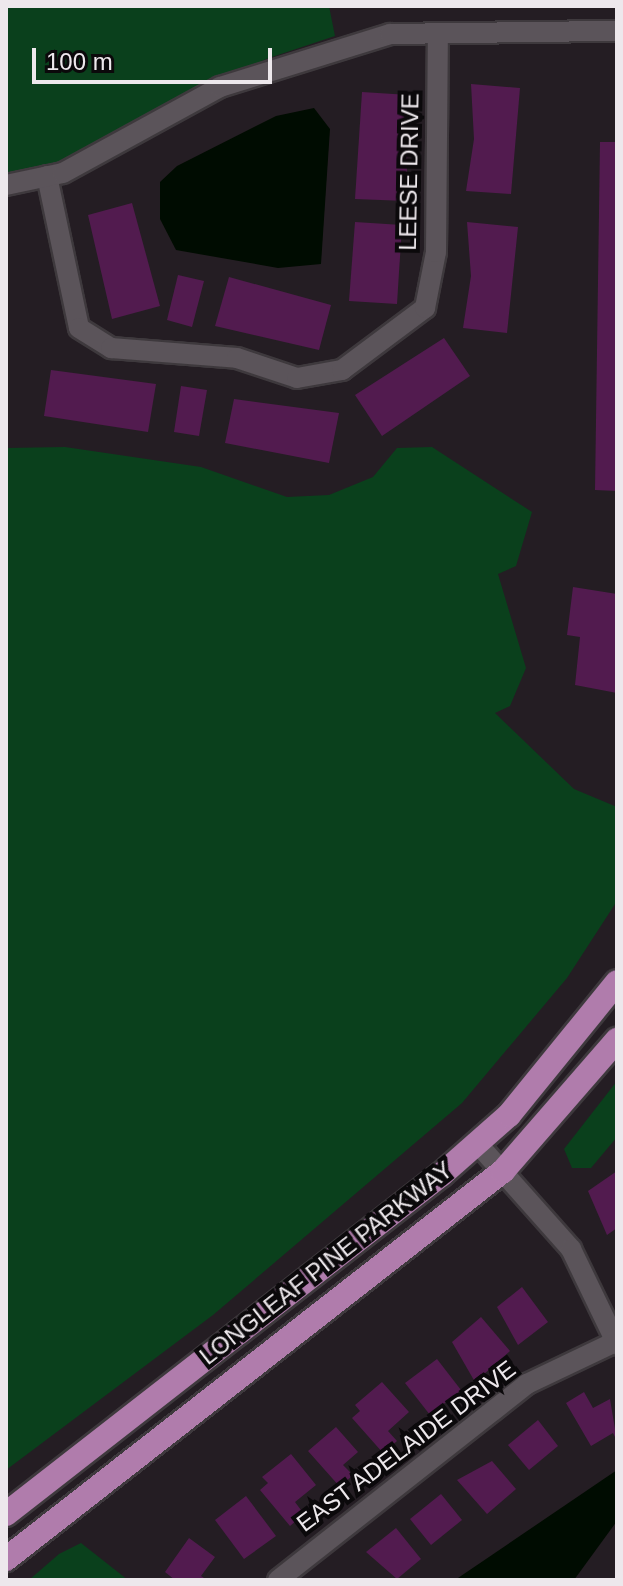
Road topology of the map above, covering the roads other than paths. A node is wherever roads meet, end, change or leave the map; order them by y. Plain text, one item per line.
1 (617, 31) edge
2 (438, 33) junction
3 (47, 176) junction
4 (6, 185) edge
5 (617, 982) edge
6 (617, 1040) edge
7 (477, 1143) junction
8 (503, 1171) junction
9 (617, 1342) edge
10 (6, 1514) edge
11 (6, 1559) edge
12 (278, 1580) edge

1 - 2 street
2 - 3 street
2 - 3 street, LEESE DRIVE
3 - 4 street
5 - 7 main road, LONGLEAF PINE PARKWAY
6 - 8 main road, LONGLEAF PINE PARKWAY
7 - 8 street
7 - 10 main road, LONGLEAF PINE PARKWAY
8 - 9 street
8 - 11 main road, LONGLEAF PINE PARKWAY
9 - 12 street, EAST ADELAIDE DRIVE

